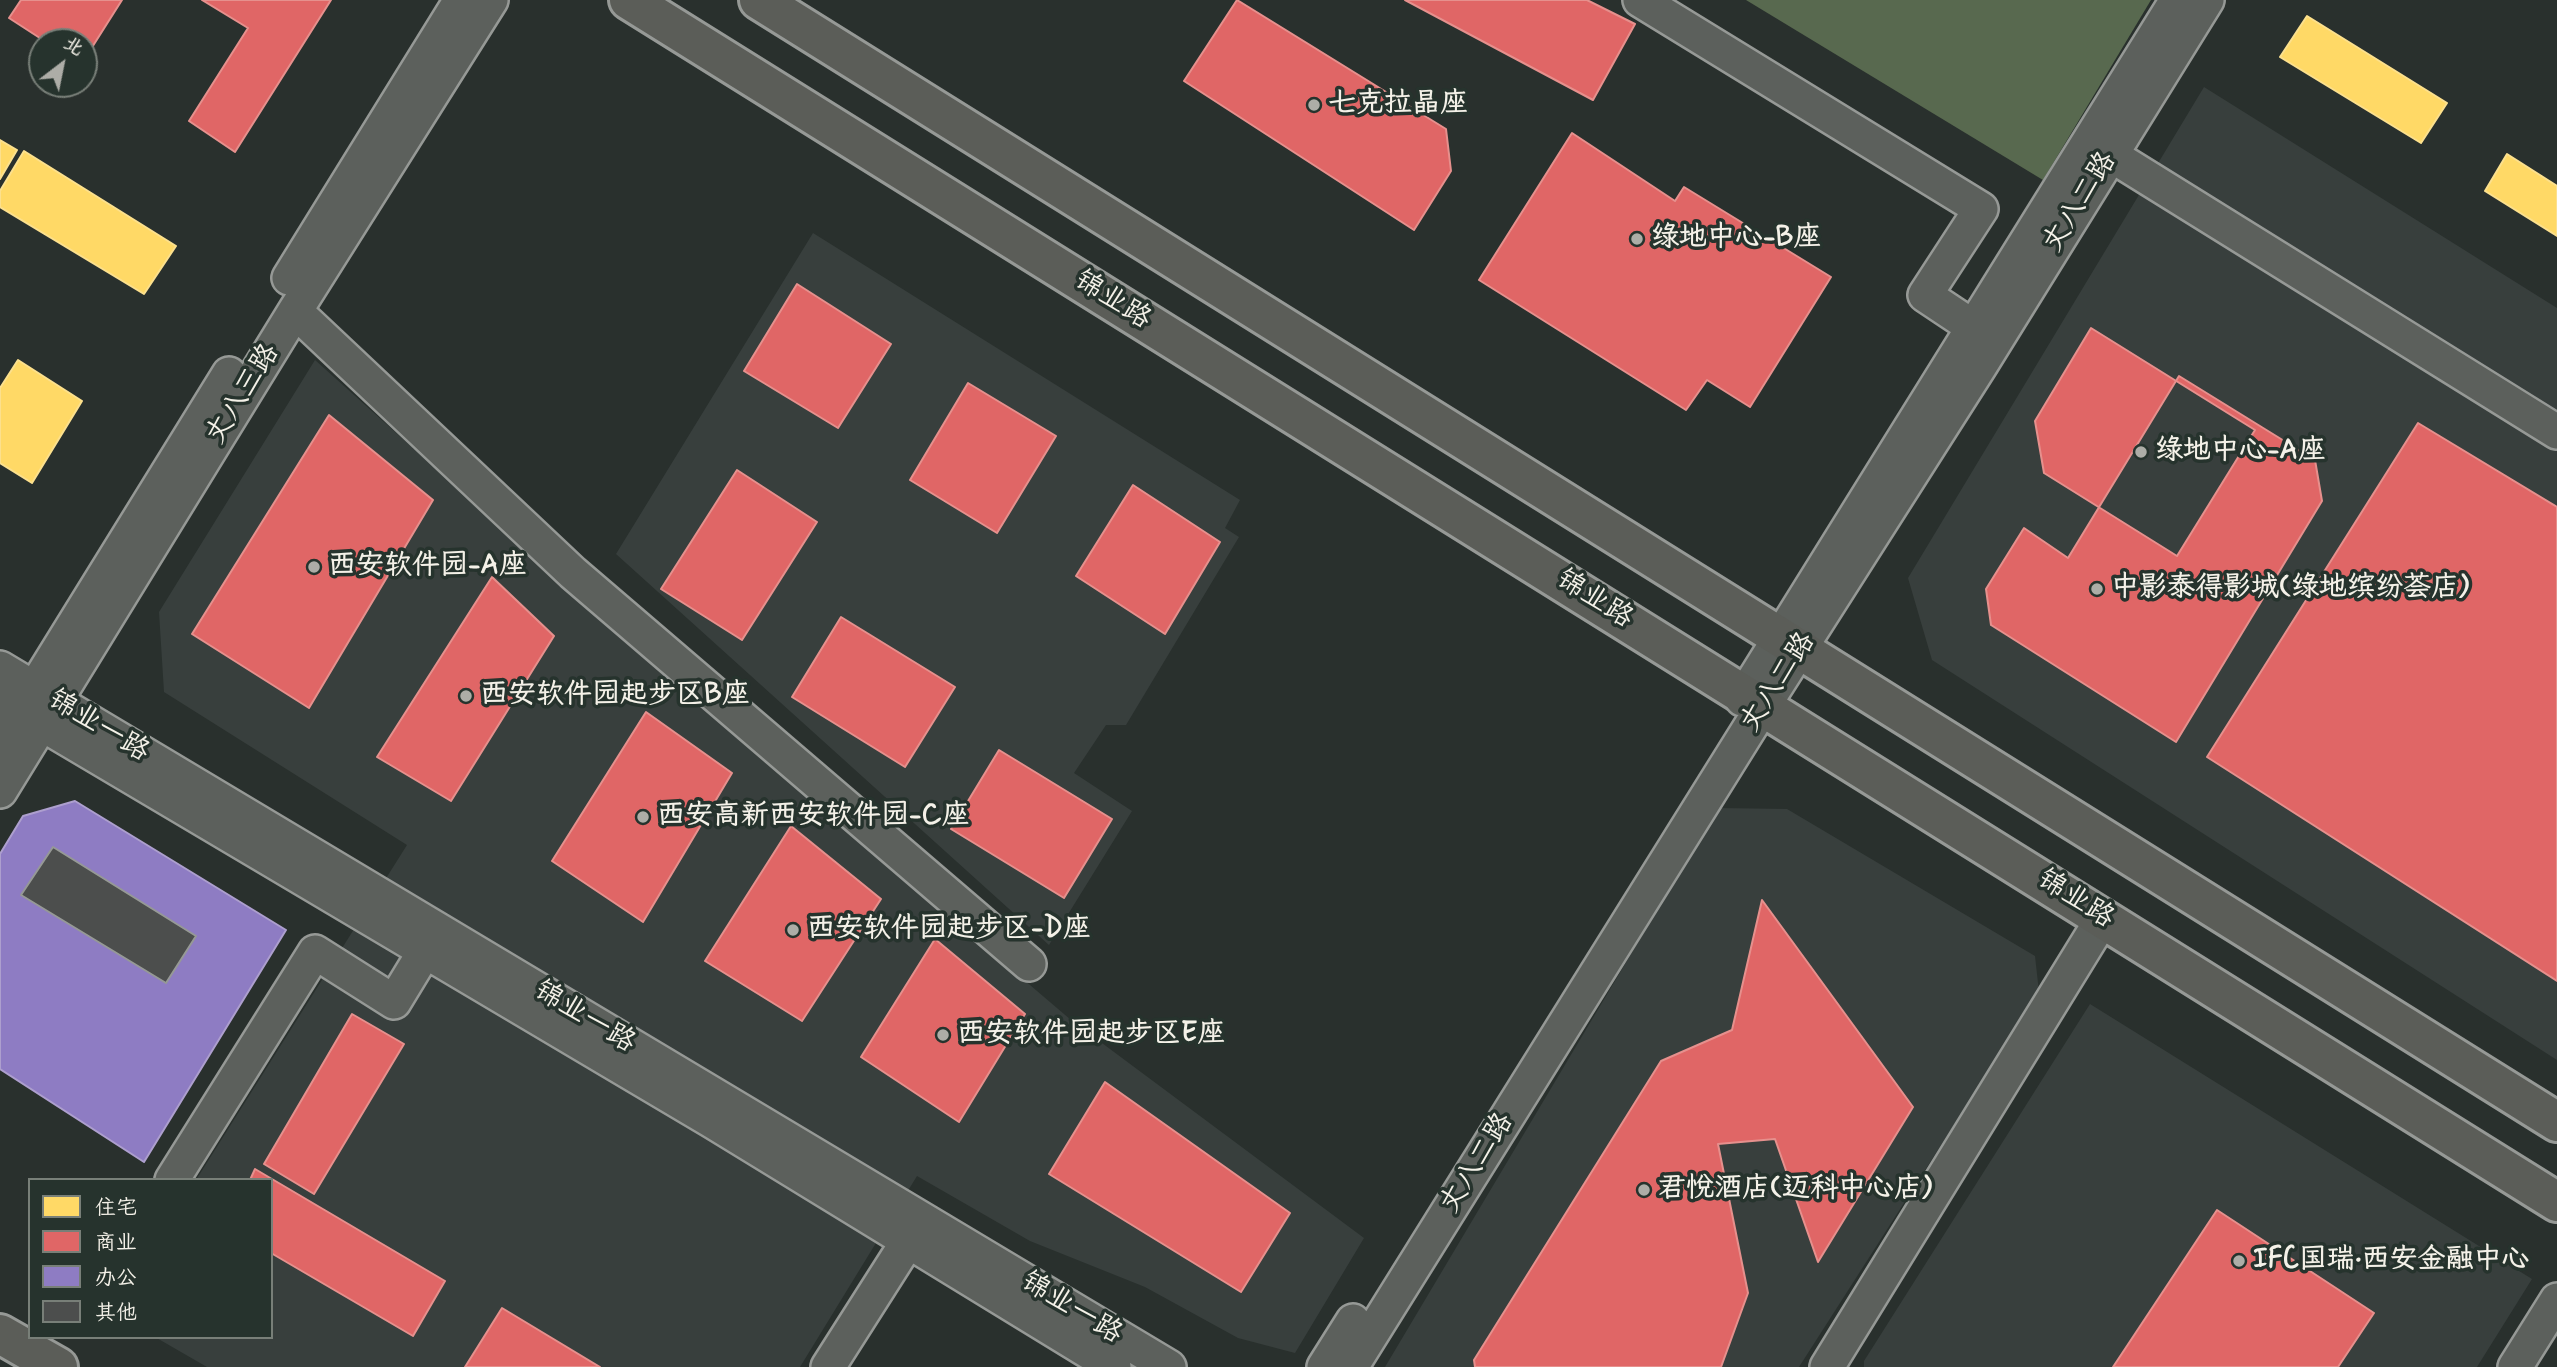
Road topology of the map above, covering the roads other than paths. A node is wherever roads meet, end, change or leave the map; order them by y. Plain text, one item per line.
1 (461, 0) edge
2 (491, 0) edge
3 (629, 0) edge
4 (760, 0) edge
5 (1640, 0) edge
6 (2177, 0) edge
7 (2207, 0) edge
8 (2111, 155) junction
9 (295, 311) junction
10 (1973, 327) junction
11 (2557, 432) edge
12 (1791, 642) junction
13 (0, 668) edge
14 (1754, 700) junction
15 (30, 705) edge
16 (0, 744) edge
17 (0, 791) edge
18 (2103, 918) junction
19 (425, 951) junction
20 (1029, 964) dead end
21 (2557, 1122) edge
22 (173, 1178) edge
23 (2557, 1202) edge
24 (915, 1231) junction
25 (2557, 1300) edge
26 (0, 1334) edge
27 (58, 1367) edge
28 (828, 1367) edge
29 (1114, 1367) edge
30 (1169, 1367) edge
31 (1324, 1367) edge
32 (1351, 1367) edge
33 (1827, 1367) edge
34 (2515, 1367) edge

1 - 15 street, 丈八三路
2 - 9 street, 丈八三路
3 - 14 main road, 锦业路
4 - 12 main road
5 - 10 street
6 - 10 street, 丈八二路
7 - 8 street, 丈八二路
8 - 11 street
8 - 12 street, 丈八二路
9 - 15 street, 丈八三路
9 - 20 street
10 - 12 street, 丈八二路
12 - 14 street, 丈八二路
12 - 21 main road
13 - 15 street, 锦业一路
14 - 18 main road, 锦业路
14 - 31 street, 丈八二路
14 - 32 street, 丈八二路
15 - 16 street, 丈八三路
15 - 17 street, 丈八三路
15 - 19 street, 锦业一路
15 - 24 street, 锦业一路
18 - 23 main road, 锦业路
18 - 33 street
19 - 22 street
19 - 24 street, 锦业一路
24 - 28 street
24 - 29 street, 锦业一路
24 - 30 street, 锦业一路
25 - 34 street
26 - 27 main road

